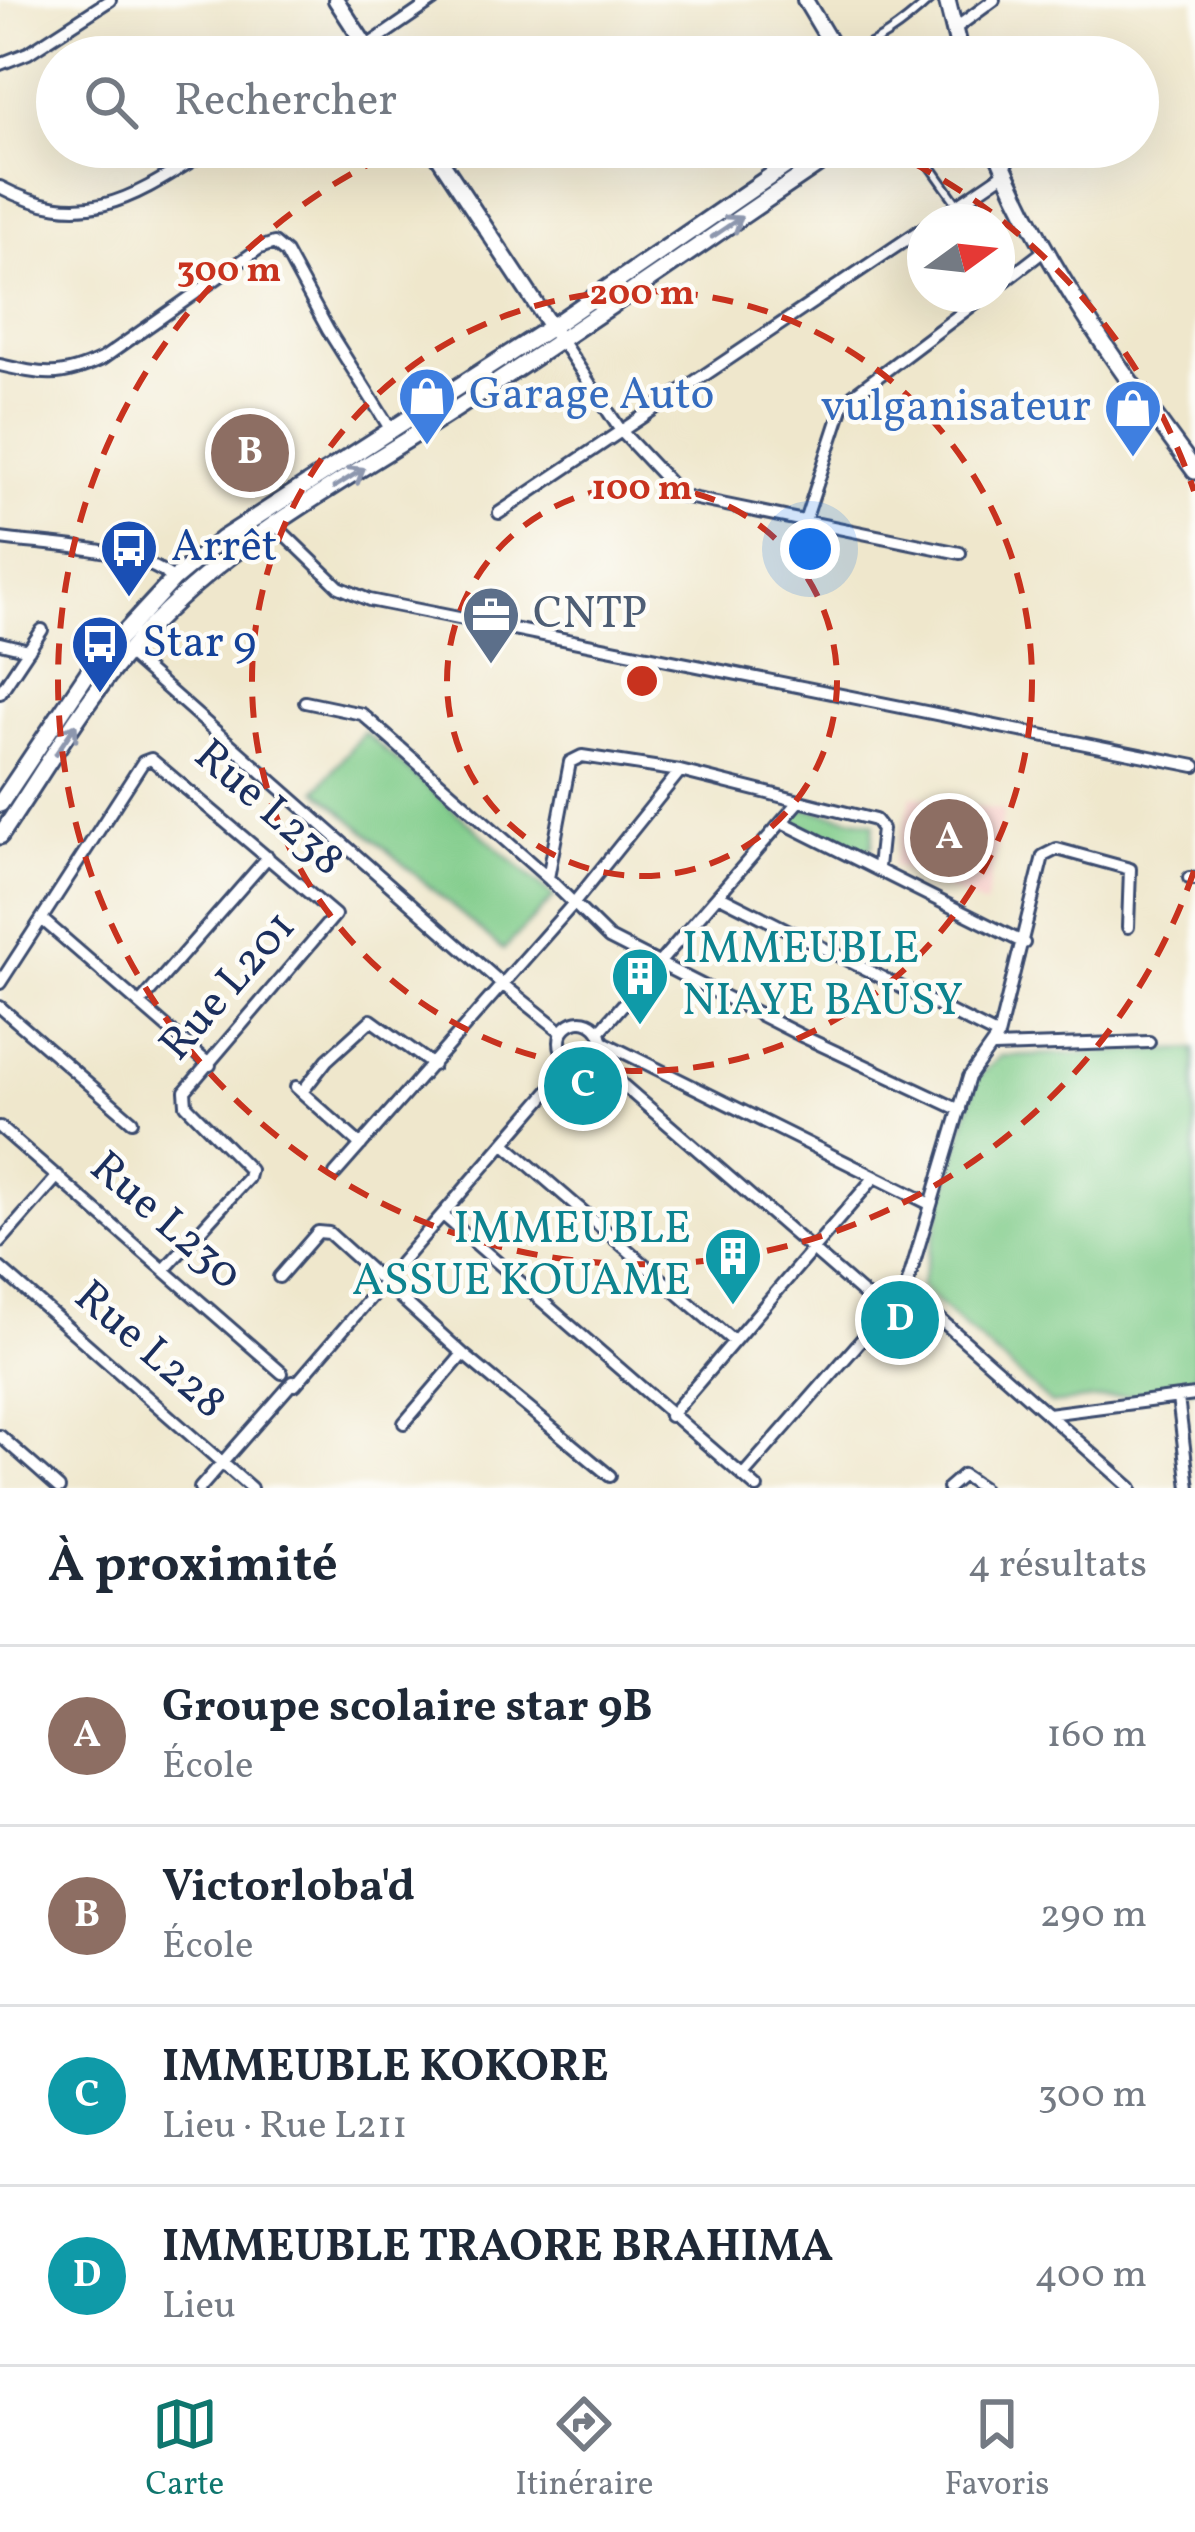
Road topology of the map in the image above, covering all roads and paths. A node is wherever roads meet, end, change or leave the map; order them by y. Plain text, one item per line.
1 (110, 0) edge
2 (336, 0) edge
3 (434, 0) edge
4 (805, 0) edge
5 (930, 0) edge
6 (947, 0) edge
7 (994, 0) edge
8 (953, 30) junction
9 (54, 36) edge
10 (360, 36) edge
11 (390, 36) edge
12 (826, 36) edge
13 (886, 36) edge
14 (955, 36) edge
15 (36, 48) edge
16 (0, 64) edge
17 (180, 168) edge
18 (446, 168) edge
19 (784, 168) edge
20 (812, 168) edge
21 (932, 168) edge
22 (1004, 168) edge
23 (1006, 172) junction
24 (0, 187) edge
25 (958, 204) joint
26 (907, 239) edge
27 (1045, 250) junction
28 (1015, 273) edge
29 (963, 312) edge
30 (556, 334) junction
31 (0, 365) edge
32 (391, 430) junction
33 (621, 431) junction
34 (1195, 472) edge
35 (499, 513) dead end
36 (805, 520) junction
37 (275, 525) junction
38 (0, 538) edge
39 (961, 553) dead end
40 (174, 579) junction
41 (42, 630) dead end
42 (0, 643) edge
43 (29, 650) junction
44 (127, 653) junction
45 (0, 694) edge
46 (305, 701) dead end
47 (1195, 766) edge
48 (680, 771) junction
49 (798, 803) junction
50 (0, 804) edge
51 (784, 823) junction
52 (0, 836) edge
53 (268, 857) junction
54 (878, 867) junction
55 (548, 878) junction
56 (720, 896) junction
57 (574, 903) junction
58 (332, 910) joint
59 (44, 921) junction
60 (1128, 927) dead end
61 (1024, 943) junction
62 (657, 964) junction
63 (0, 983) edge
64 (501, 983) junction
65 (141, 1002) junction
66 (0, 1007) edge
67 (562, 1032) junction
68 (601, 1037) junction
69 (995, 1041) junction
70 (1149, 1042) dead end
71 (593, 1059) junction
72 (574, 1062) junction
73 (210, 1064) junction
74 (433, 1065) junction
75 (960, 1111) junction
76 (132, 1121) dead end
77 (0, 1126) edge
78 (362, 1144) junction
79 (506, 1145) junction
80 (335, 1174) dead end
81 (58, 1176) junction
82 (873, 1178) junction
83 (930, 1204) junction
84 (443, 1215) junction
85 (0, 1242) edge
86 (811, 1249) junction
87 (0, 1268) edge
88 (164, 1270) junction
89 (279, 1277) dead end
90 (384, 1282) junction
91 (906, 1289) junction
92 (884, 1312) junction
93 (732, 1340) junction
94 (463, 1354) junction
95 (290, 1380) junction
96 (1195, 1396) edge
97 (1178, 1398) junction
98 (1048, 1414) junction
99 (670, 1416) junction
100 (404, 1423) dead end
101 (0, 1436) edge
102 (222, 1463) junction
103 (745, 1474) junction
104 (610, 1476) dead end
105 (57, 1488) edge
106 (200, 1488) edge
107 (251, 1488) edge
108 (757, 1488) edge
109 (948, 1488) edge
110 (982, 1488) edge
111 (1131, 1488) edge
112 (1189, 1488) edge

1 - 9 street
2 - 10 street
3 - 11 street
4 - 12 street
5 - 13 lane
6 - 8 main road
7 - 8 street
8 - 14 main road
15 - 16 street
17 - 24 street
18 - 30 street
19 - 30 main road
30 -> 20 main road
21 - 25 lane
22 - 23 main road
23 - 25 street
23 - 27 main road
26 - 33 street
27 - 28 street
27 - 34 main road
29 - 36 street
30 - 32 main road
30 - 33 street
37 -> 30 main road
31 - 32 street
32 - 40 main road
33 - 35 street
33 - 36 street
36 - 39 street
37 - 44 main road
37 - 47 street
38 - 40 street
40 - 50 main road
41 - 43 street
42 - 43 street
43 - 45 street
52 -> 44 main road
44 - 64 street
46 - 55 street
48 - 49 street
48 - 55 street
48 - 57 street
49 - 51 street
49 - 54 street
51 - 54 street
51 - 56 street
53 - 58 street, Rue L238
53 - 59 street, Rue L238
53 - 65 street
54 - 61 street
55 - 57 street
56 - 62 street
56 - 69 street
57 - 62 street
57 - 64 street
58 - 73 street, Rue L201
59 - 63 street
59 - 65 street
60 - 61 street
61 - 69 street
62 - 68 street
62 - 75 street
64 - 67 street
64 - 74 street
65 - 73 street
66 - 76 street
67 - 68 street
67 - 72 street
68 - 71 street
68 - 82 street
69 - 70 street
69 - 75 street
71 - 72 street
71 - 86 street
72 - 79 street
73 - 88 street, Rue L201
74 - 78 street
74 - 78 street
75 - 83 street
77 - 81 street, Rue L230
78 - 80 street
79 - 84 street
79 - 93 street
81 - 85 street
81 - 88 street, Rue L230
82 - 83 street
82 - 86 street
83 - 91 street
84 - 90 street
84 - 99 street
86 - 92 street
86 - 93 street
87 - 102 street, Rue L228
88 - 95 street, Rue L230
89 - 90 street
90 - 94 street
90 - 95 street
91 - 92 street
91 - 98 street
92 - 103 street
93 - 99 street
94 - 100 street
94 - 104 street
95 - 102 street
96 - 97 street
97 - 98 street
97 - 112 street
98 - 111 street
99 - 103 street
101 - 105 street
102 - 106 street
102 - 107 street, Rue L228
103 - 108 street
109 - 110 street

